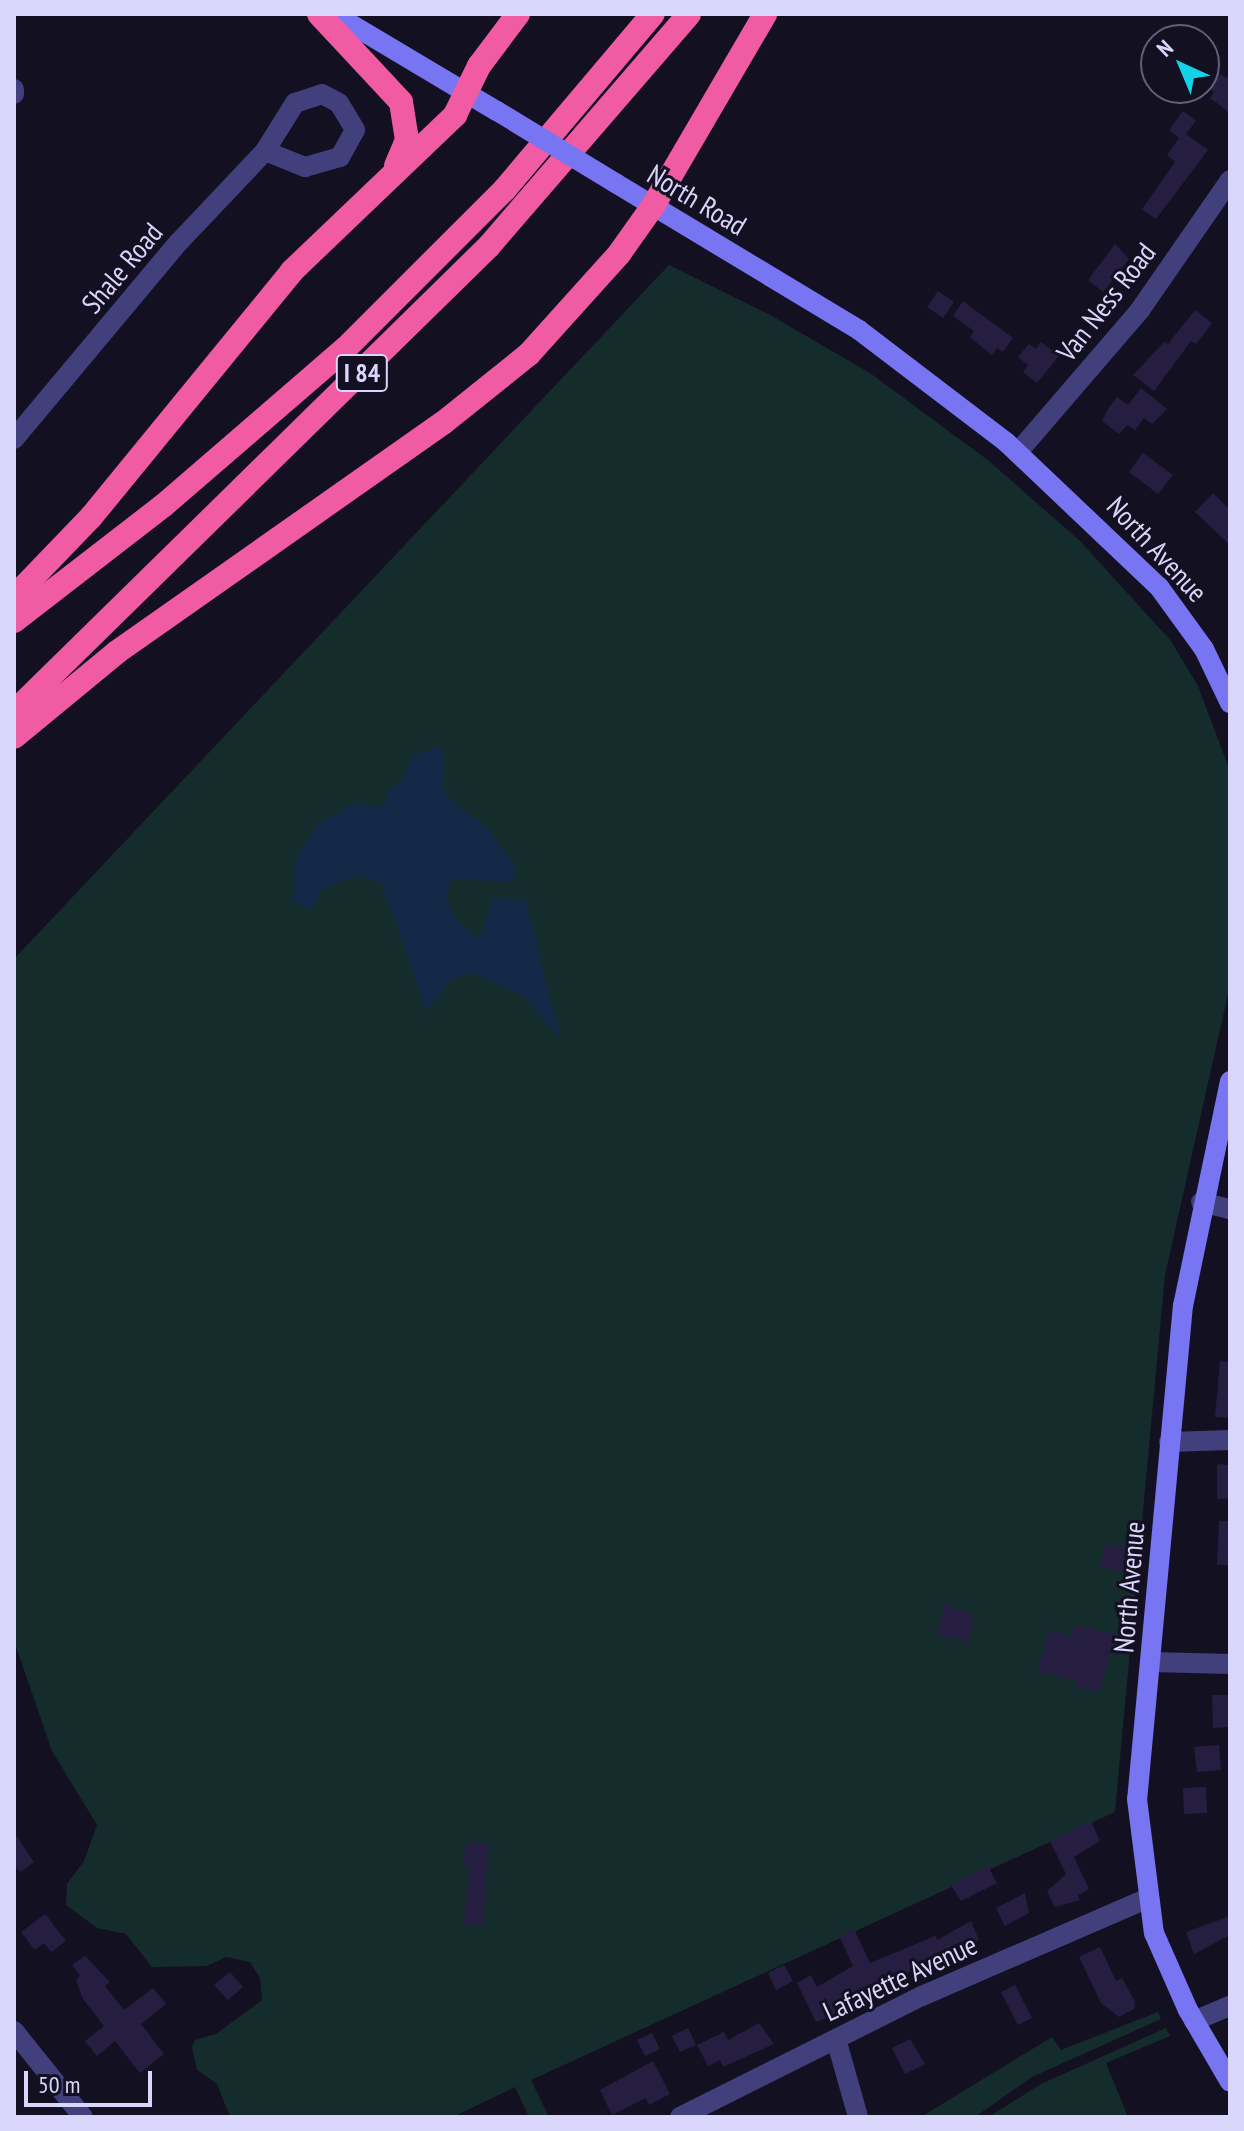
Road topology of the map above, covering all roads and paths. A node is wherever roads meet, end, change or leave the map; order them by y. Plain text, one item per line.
1 (319, 14) edge
2 (334, 14) edge
3 (518, 14) edge
4 (653, 14) edge
5 (689, 14) edge
6 (765, 14) edge
7 (467, 95) junction
8 (265, 151) dead end
9 (390, 175) junction
10 (1230, 180) edge
11 (653, 206) junction
12 (20, 432) edge
13 (1018, 452) junction
14 (14, 597) edge
15 (14, 621) edge
16 (1228, 693) edge
17 (14, 712) edge
18 (14, 737) edge
19 (1230, 1081) edge
20 (1201, 1202) junction
21 (1230, 1209) edge
22 (1230, 1440) edge
23 (1169, 1442) junction
24 (1151, 1662) junction
25 (1230, 1664) edge
26 (1148, 1898) junction
27 (1230, 2006) edge
28 (1194, 2021) junction
29 (14, 2031) edge
30 (836, 2039) junction
31 (1230, 2082) edge
32 (83, 2117) edge
33 (680, 2117) edge
34 (858, 2117) edge

1 - 9 highway
2 - 7 main road, North Road
3 - 7 highway
4 - 15 highway, I 84
5 - 17 highway, I 84
6 - 11 highway
7 - 9 highway
7 - 11 main road, North Road, bridge
8 - 12 street, Shale Road
9 - 14 highway
10 - 13 street, Van Ness Road
11 - 13 main road, North Road
11 - 18 highway
13 - 16 main road, North Avenue
19 - 20 main road, North Avenue
20 - 21 street
20 - 23 main road, North Avenue
22 - 23 street
23 - 24 main road, North Avenue
24 - 25 street
24 - 26 main road, North Avenue
26 - 28 main road, North Avenue
26 - 30 street, Lafayette Avenue
27 - 28 street
28 - 31 main road, North Avenue
29 - 32 street
30 - 33 street, Lafayette Avenue
30 - 34 street

